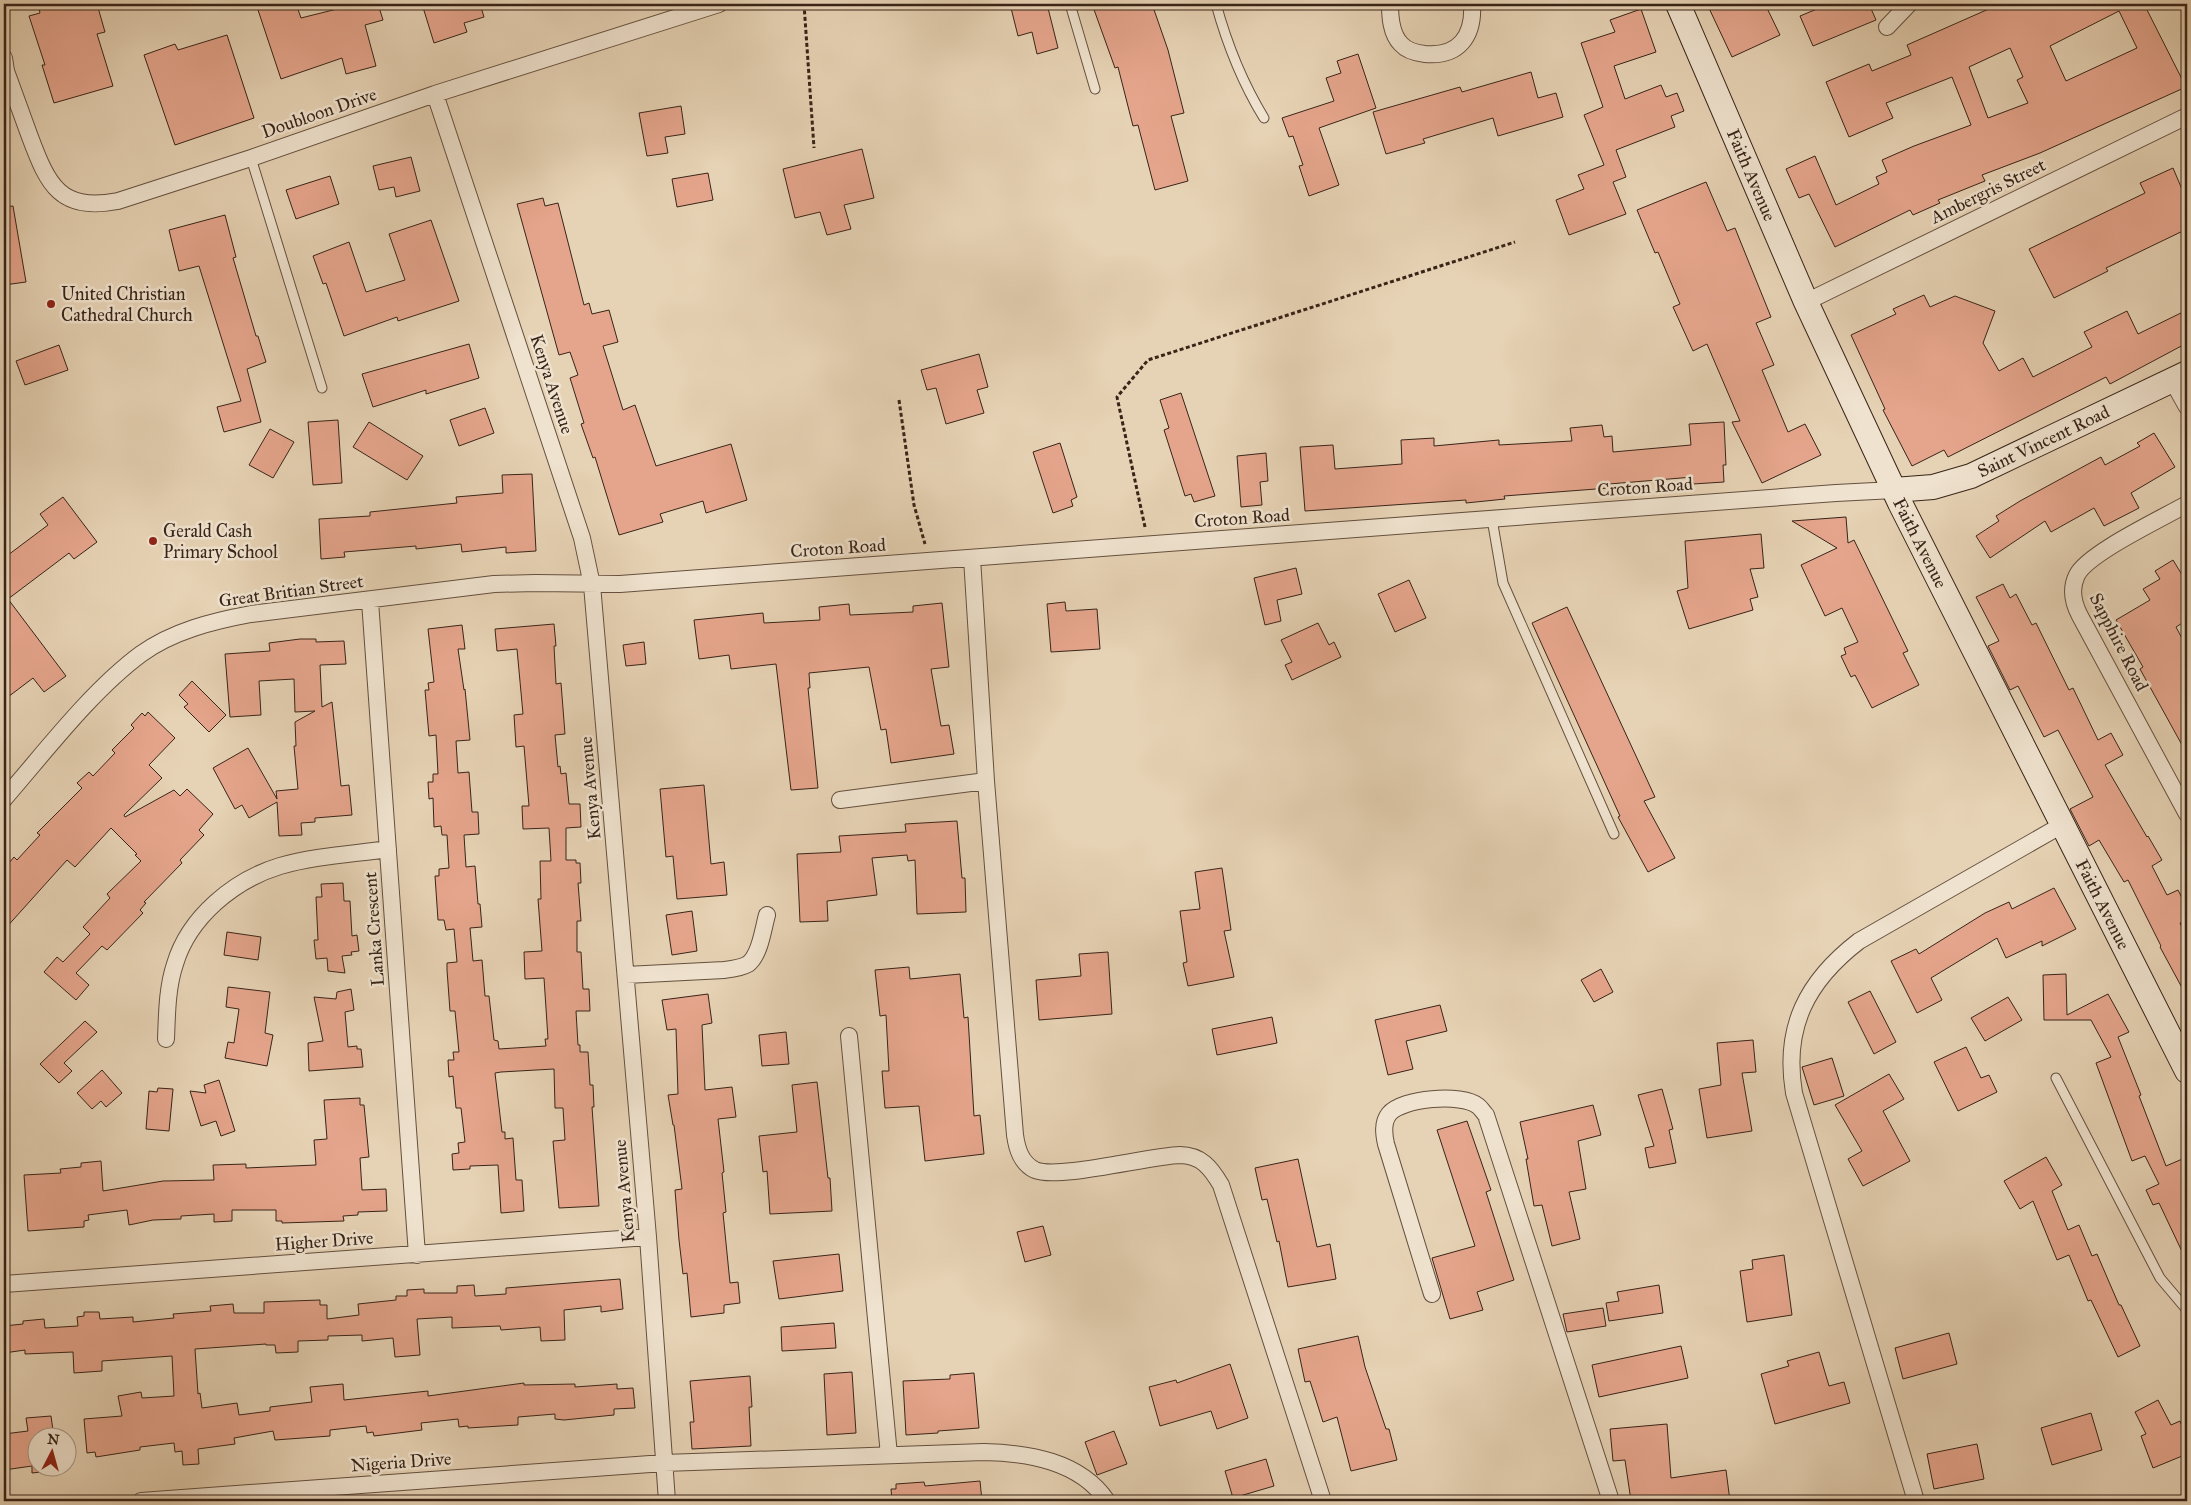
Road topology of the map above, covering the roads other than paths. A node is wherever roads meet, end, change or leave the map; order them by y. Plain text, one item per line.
1 (719, 4) edge
2 (1070, 4) edge
3 (1216, 4) edge
4 (1390, 4) edge
5 (1472, 4) edge
6 (1678, 4) edge
7 (1909, 4) edge
8 (1887, 27) dead end
9 (4, 67) edge
10 (1095, 89) dead end
11 (435, 94) junction
12 (2187, 116) edge
13 (1264, 118) dead end
14 (251, 158) junction
15 (1806, 302) junction
16 (2180, 377) edge
17 (322, 388) dead end
18 (2187, 407) edge
19 (1894, 490) junction
20 (2187, 504) edge
21 (1492, 519) junction
22 (972, 558) junction
23 (592, 585) junction
24 (370, 600) junction
25 (986, 782) junction
26 (4, 799) edge
27 (840, 800) dead end
28 (2187, 814) edge
29 (2062, 825) junction
30 (1614, 834) dead end
31 (388, 850) junction
32 (767, 915) dead end
33 (626, 975) junction
34 (850, 1036) dead end
35 (166, 1039) dead end
36 (2187, 1071) edge
37 (2056, 1078) dead end
38 (648, 1237) junction
39 (417, 1254) junction
40 (4, 1284) edge
41 (1432, 1294) dead end
42 (2187, 1310) edge
43 (889, 1455) junction
44 (664, 1463) junction
45 (141, 1501) edge
46 (667, 1501) edge
47 (1107, 1501) edge
48 (1323, 1501) edge
49 (1611, 1501) edge
50 (1916, 1501) edge

1 - 11 street, Doubloon Drive
2 - 10 lane
3 - 13 lane
4 - 5 street
6 - 15 street, Faith Avenue
7 - 8 street
9 - 14 street, Doubloon Drive
11 - 14 street, Doubloon Drive
11 - 23 street, Kenya Avenue
12 - 15 street, Ambergris Street
14 - 17 lane
15 - 19 street, Faith Avenue
16 - 18 street
16 - 19 street, Saint Vincent Road
19 - 21 street, Croton Road
19 - 29 street, Faith Avenue
20 - 28 street, Sapphire Road
21 - 22 street, Croton Road
21 - 30 lane
22 - 23 street, Croton Road
22 - 25 street
23 - 24 street, Great Britian Street
23 - 33 street, Kenya Avenue
24 - 26 street, Great Britian Street
24 - 31 street, Lanka Crescent
25 - 27 street
25 - 48 street
29 - 36 street, Faith Avenue
29 - 50 street
31 - 35 street
31 - 39 street, Lanka Crescent
32 - 33 street
33 - 38 street, Kenya Avenue
34 - 43 street
37 - 42 lane
38 - 39 street, Higher Drive
38 - 44 street, Kenya Avenue
39 - 40 street, Higher Drive
41 - 49 street
43 - 44 street, Nigeria Drive
43 - 47 street, Nigeria Drive
44 - 45 street, Nigeria Drive
44 - 46 street, Kenya Avenue

